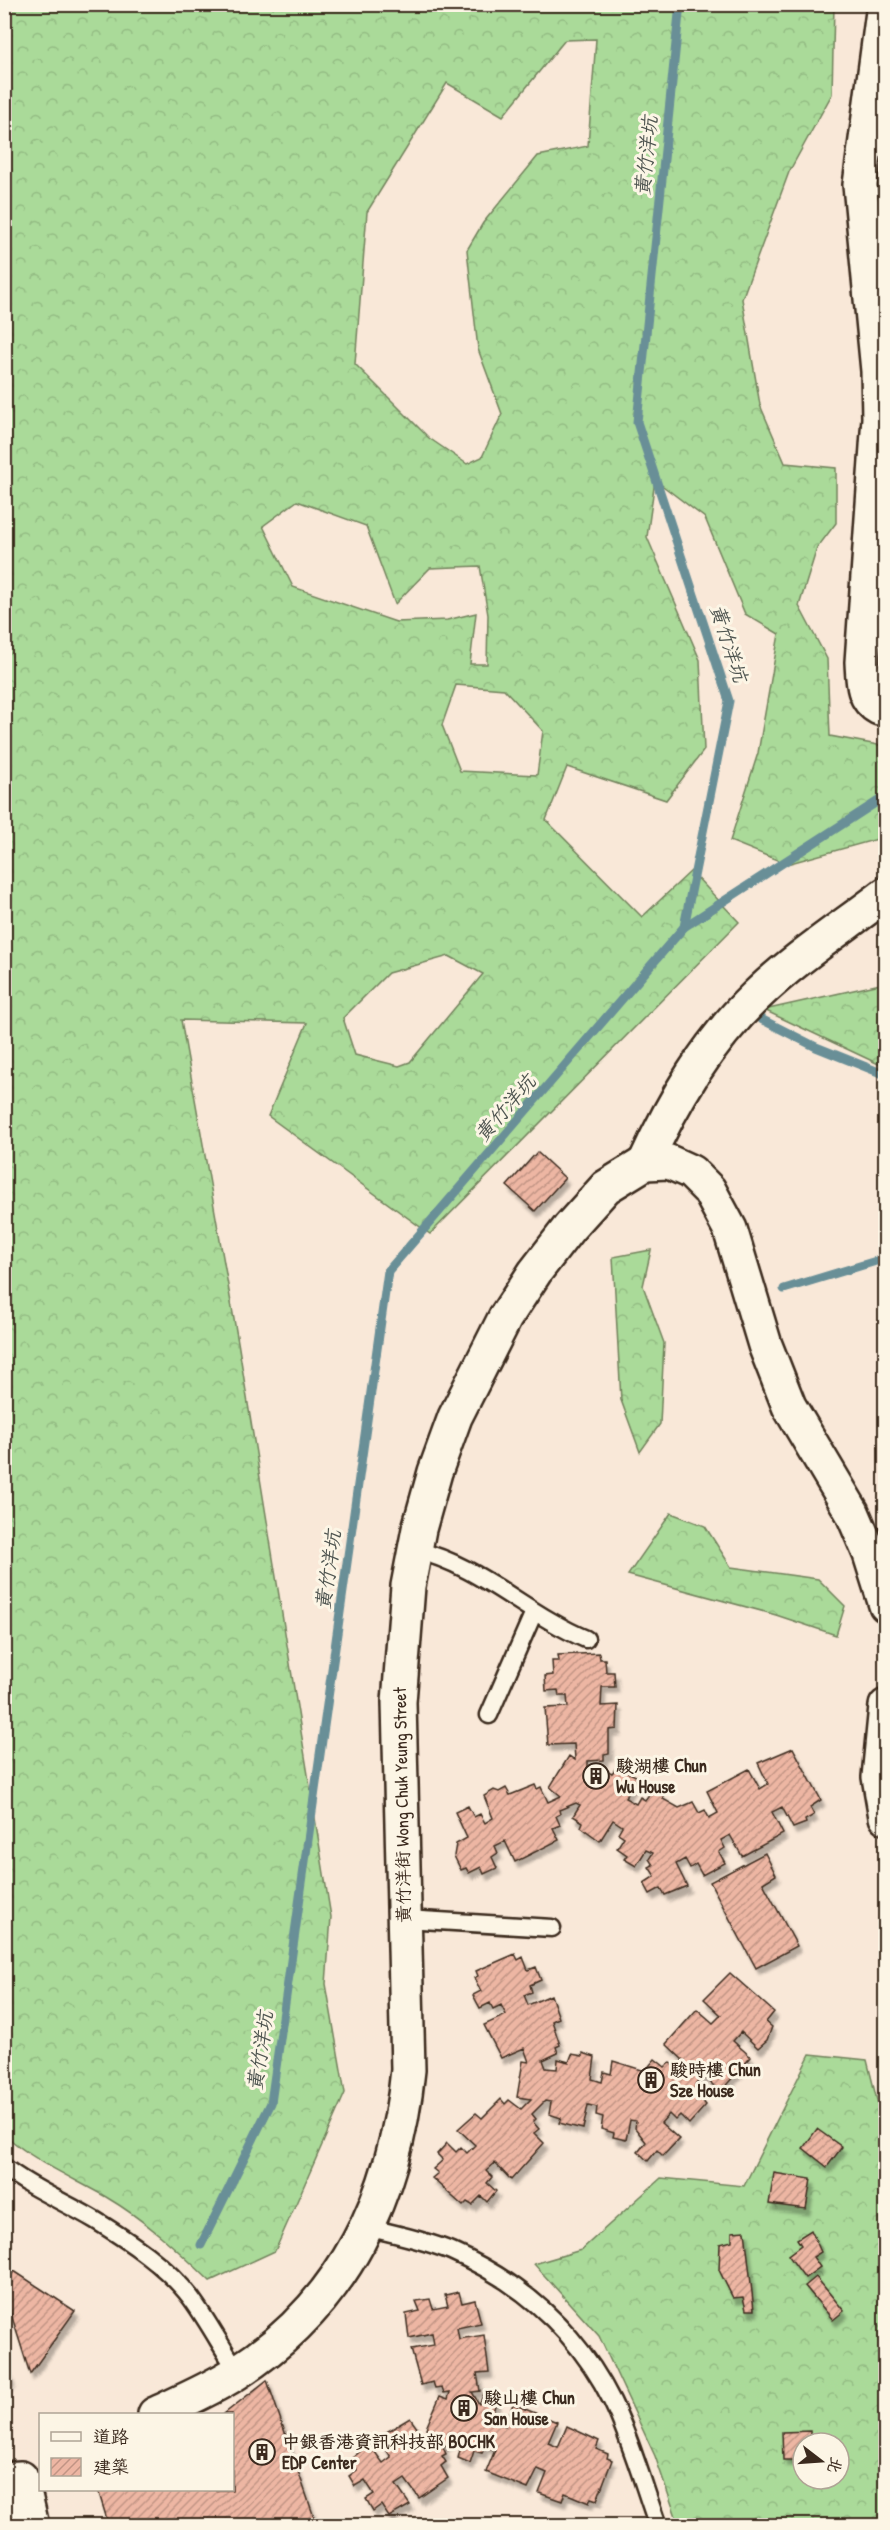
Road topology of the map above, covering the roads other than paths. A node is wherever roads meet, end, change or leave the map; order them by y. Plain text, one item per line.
1 (884, 4) edge
2 (874, 677) edge
3 (885, 708) edge
4 (885, 894) edge
5 (645, 1163) junction
6 (415, 1550) junction
7 (885, 1605) edge
8 (534, 1612) junction
9 (586, 1639) dead end
10 (885, 1706) edge
11 (489, 1715) dead end
12 (885, 1816) edge
13 (405, 1919) junction
14 (552, 1928) dead end
15 (4, 2167) edge
16 (367, 2227) junction
17 (238, 2372) junction
18 (159, 2413) edge
19 (22, 2475) edge
20 (32, 2526) edge
21 (658, 2526) edge

1 - 2 street
2 - 3 street
4 - 5 street
5 - 6 street, 黃竹洋街 Wong Chuk Yeung Street
5 - 7 street
6 - 8 lane
6 - 13 street, 黃竹洋街 Wong Chuk Yeung Street
8 - 9 lane
8 - 11 lane
10 - 12 street
13 - 14 lane
13 - 16 street, 黃竹洋街 Wong Chuk Yeung Street
15 - 17 lane
16 - 17 street, 黃竹洋街 Wong Chuk Yeung Street
16 - 21 lane
17 - 18 street, 黃竹洋街 Wong Chuk Yeung Street
19 - 20 street

